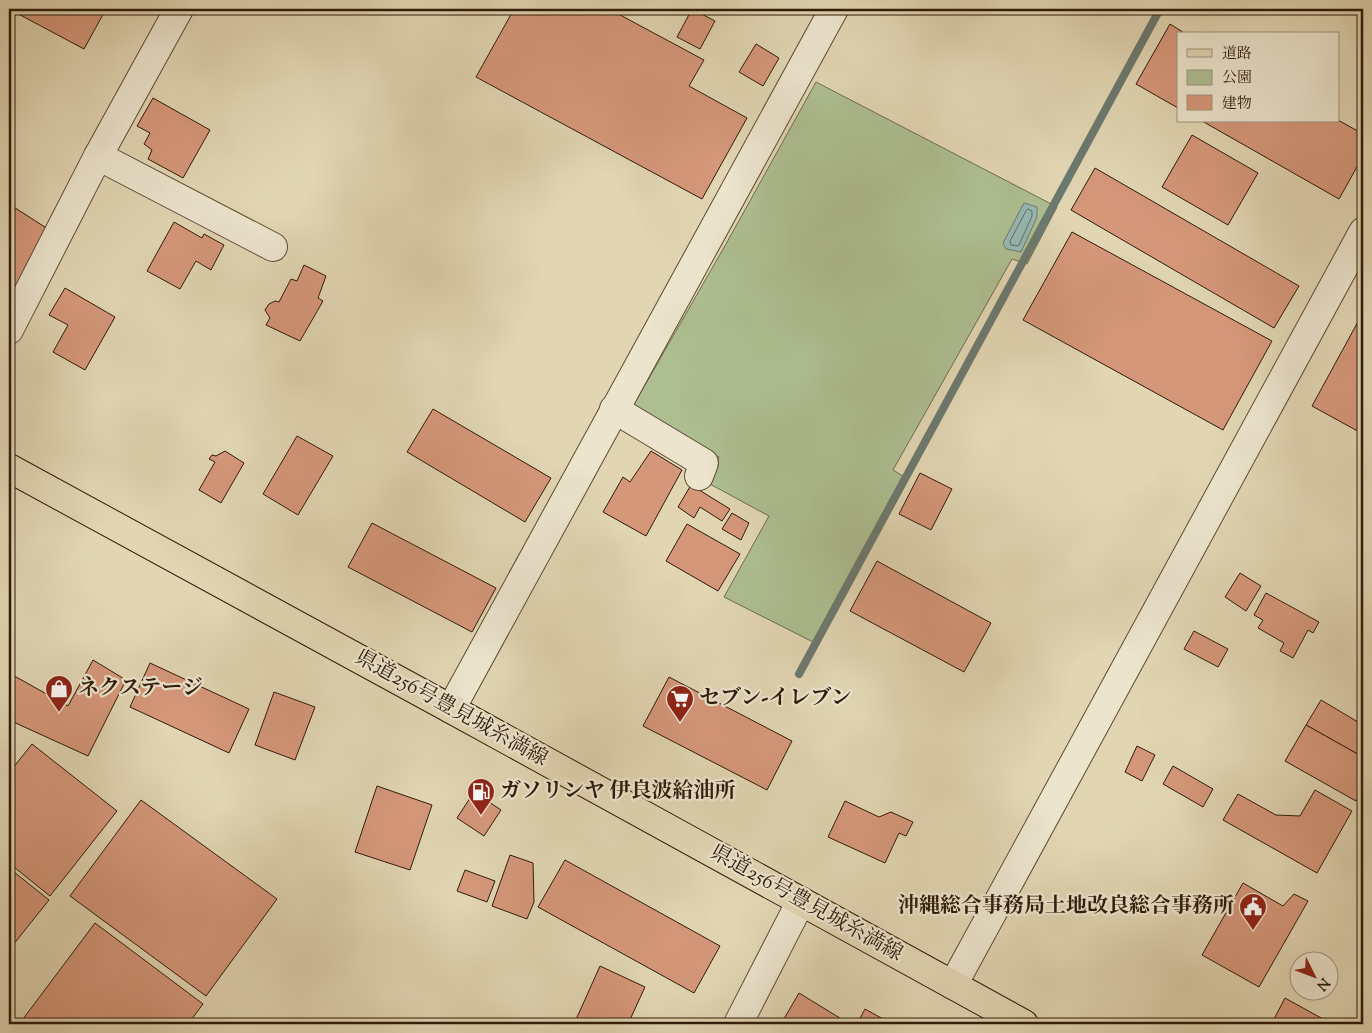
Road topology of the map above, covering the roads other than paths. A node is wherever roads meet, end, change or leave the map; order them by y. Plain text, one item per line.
1 (179, 9) edge
2 (834, 9) edge
3 (98, 156) junction
4 (1363, 232) edge
5 (273, 247) dead end
6 (9, 330) edge
7 (614, 409) junction
8 (9, 468) edge
9 (699, 476) dead end
10 (451, 709) junction
11 (801, 901) junction
12 (953, 985) junction
13 (738, 1024) edge
14 (1024, 1024) edge

1 - 3 street
2 - 7 street
3 - 5 street
3 - 6 street
4 - 12 street
7 - 9 street
7 - 10 street
8 - 10 main road, 県道256号豊見城糸満線
10 - 11 main road, 県道256号豊見城糸満線
11 - 12 main road, 県道256号豊見城糸満線
11 - 13 street
12 - 14 main road, 県道256号豊見城糸満線

